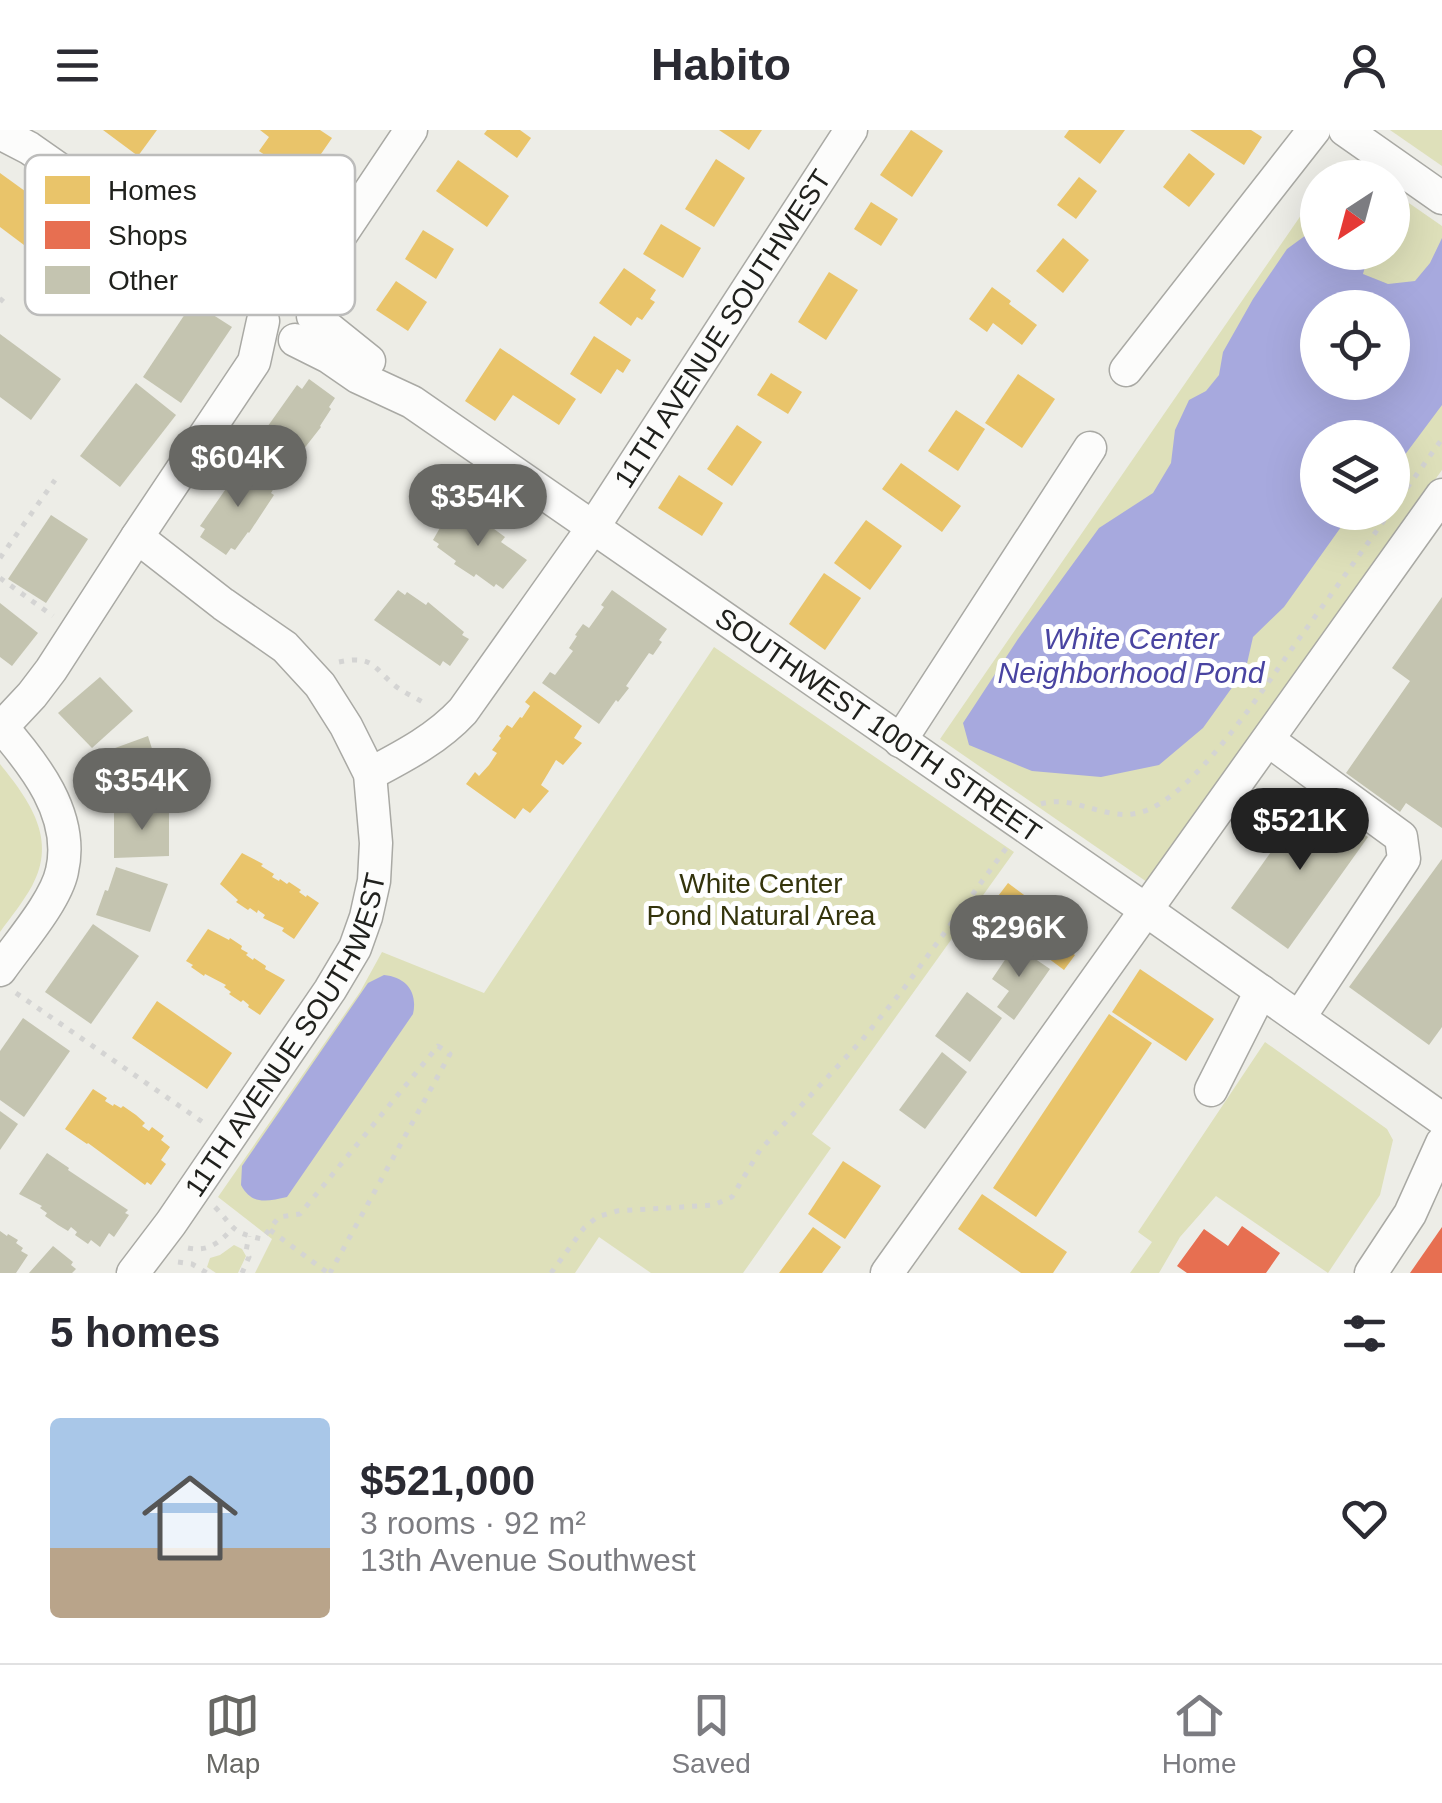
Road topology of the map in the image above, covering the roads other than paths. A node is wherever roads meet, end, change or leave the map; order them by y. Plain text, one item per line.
1 (43, 130) edge
2 (411, 130) edge
3 (851, 130) edge
4 (1314, 130) edge
5 (1345, 130) edge
6 (5, 134) edge
7 (39, 155) edge
8 (77, 155) edge
9 (1442, 198) edge
10 (355, 214) edge
11 (287, 315) joint
12 (1126, 370) dead end
13 (1090, 448) dead end
14 (1442, 495) edge
15 (594, 526) junction
16 (136, 536) junction
17 (1, 726) edge
18 (1268, 740) junction
19 (900, 741) junction
20 (370, 774) junction
21 (1146, 910) junction
22 (0, 970) edge
23 (1261, 992) junction
24 (1298, 1018) junction
25 (1211, 1090) dead end
26 (1442, 1119) edge
27 (1442, 1143) edge
28 (133, 1273) edge
29 (887, 1273) edge
30 (1370, 1273) edge

1 - 8 street, SOUTHWEST 100TH STREET
2 - 10 street
3 - 15 street, 11TH AVENUE SOUTHWEST
4 - 12 street
5 - 9 street
6 - 7 street, SOUTHWEST 100TH STREET
11 - 15 street, SOUTHWEST 100TH STREET
11 - 16 street
13 - 19 street
14 - 18 street
15 - 19 street, SOUTHWEST 100TH STREET
15 - 20 street, 11TH AVENUE SOUTHWEST
16 - 17 street
16 - 20 street
17 - 22 street
18 - 21 street
18 - 24 street
19 - 21 street, SOUTHWEST 100TH STREET
20 - 28 street, 11TH AVENUE SOUTHWEST
21 - 23 street, SOUTHWEST 100TH STREET
21 - 29 street
23 - 24 street, SOUTHWEST 100TH STREET
23 - 25 street
24 - 26 street, SOUTHWEST 100TH STREET
27 - 30 street

